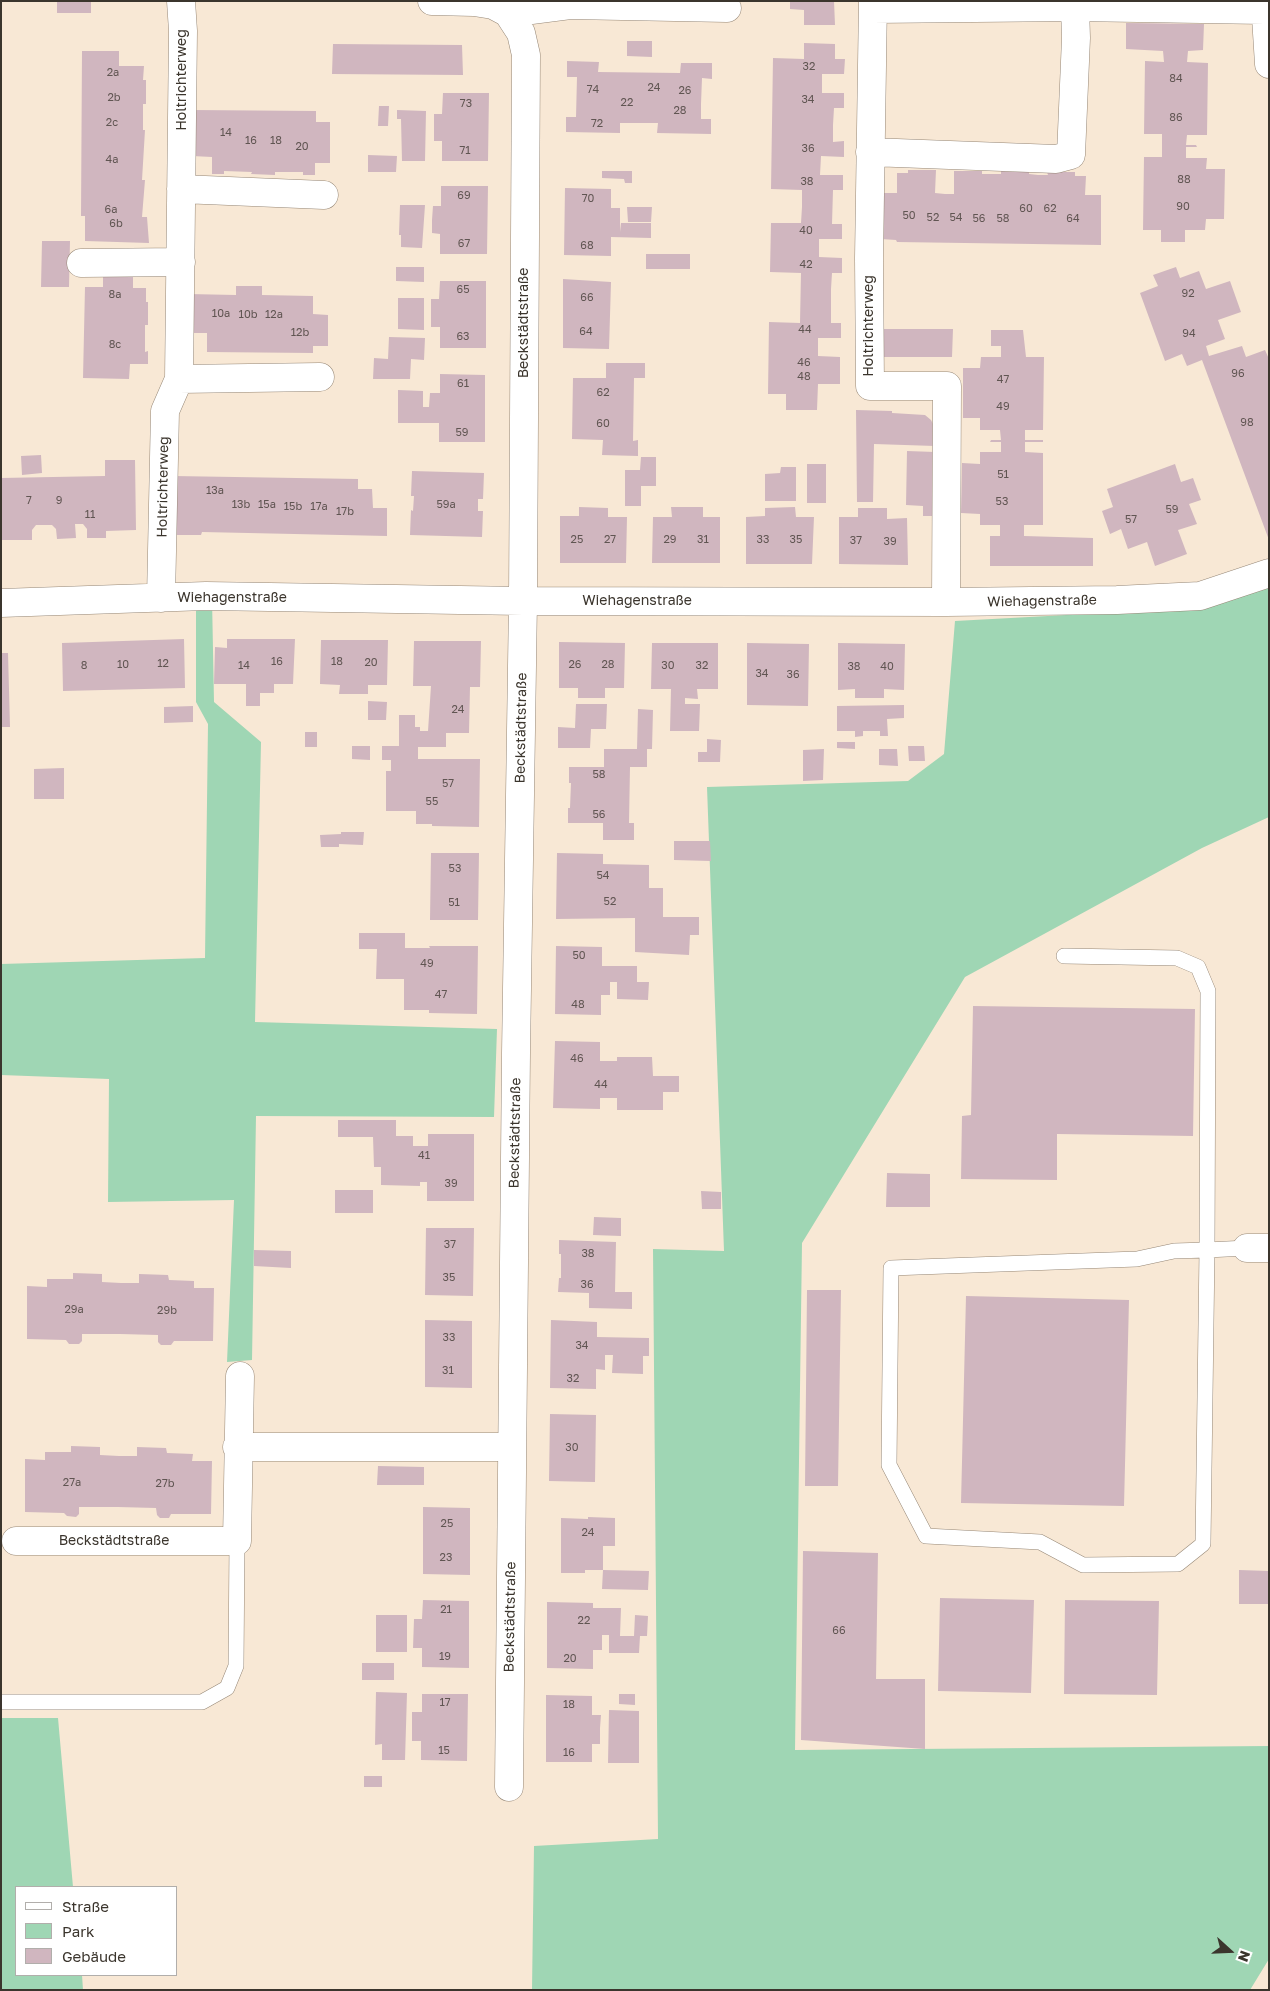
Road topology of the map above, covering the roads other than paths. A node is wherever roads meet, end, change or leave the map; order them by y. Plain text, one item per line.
1 (180, 1) edge
2 (432, 1) edge
3 (474, 1) edge
4 (873, 5) edge
5 (1075, 6) junction
6 (1264, 6) edge
7 (727, 8) dead end
8 (508, 13) junction
9 (1269, 64) edge
10 (870, 152) junction
11 (181, 190) junction
12 (324, 195) dead end
13 (181, 262) junction
14 (81, 264) dead end
15 (320, 377) dead end
16 (179, 379) junction
17 (1269, 573) edge
18 (161, 598) junction
19 (523, 601) junction
20 (946, 602) junction
21 (1, 604) edge
22 (1064, 956) dead end
23 (1258, 1248) edge
24 (1207, 1250) junction
25 (240, 1376) dead end
26 (237, 1447) junction
27 (512, 1447) junction
28 (16, 1541) dead end
29 (237, 1542) junction
30 (1, 1702) edge
31 (509, 1787) dead end

1 - 11 street, Holtrichterweg
2 - 3 street
3 - 8 street
4 - 5 street, Holtrichterweg
4 - 10 street, Holtrichterweg
5 - 6 street, Holtrichterweg
5 - 10 street
6 - 9 street
7 - 8 street
8 - 19 street, Beckstädtstraße
10 - 20 street, Holtrichterweg
11 - 12 street
11 - 13 street, Holtrichterweg
13 - 14 street
13 - 16 street, Holtrichterweg
15 - 16 street
16 - 18 street, Holtrichterweg
17 - 20 street, Wiehagenstraße
18 - 19 street, Wiehagenstraße
18 - 21 street, Wiehagenstraße
19 - 20 street, Wiehagenstraße
19 - 27 street, Beckstädtstraße
22 - 24 lane
23 - 24 lane
24 - 24 lane
25 - 26 street
26 - 27 street
26 - 29 street
27 - 31 street, Beckstädtstraße
28 - 29 street, Beckstädtstraße
29 - 30 lane

